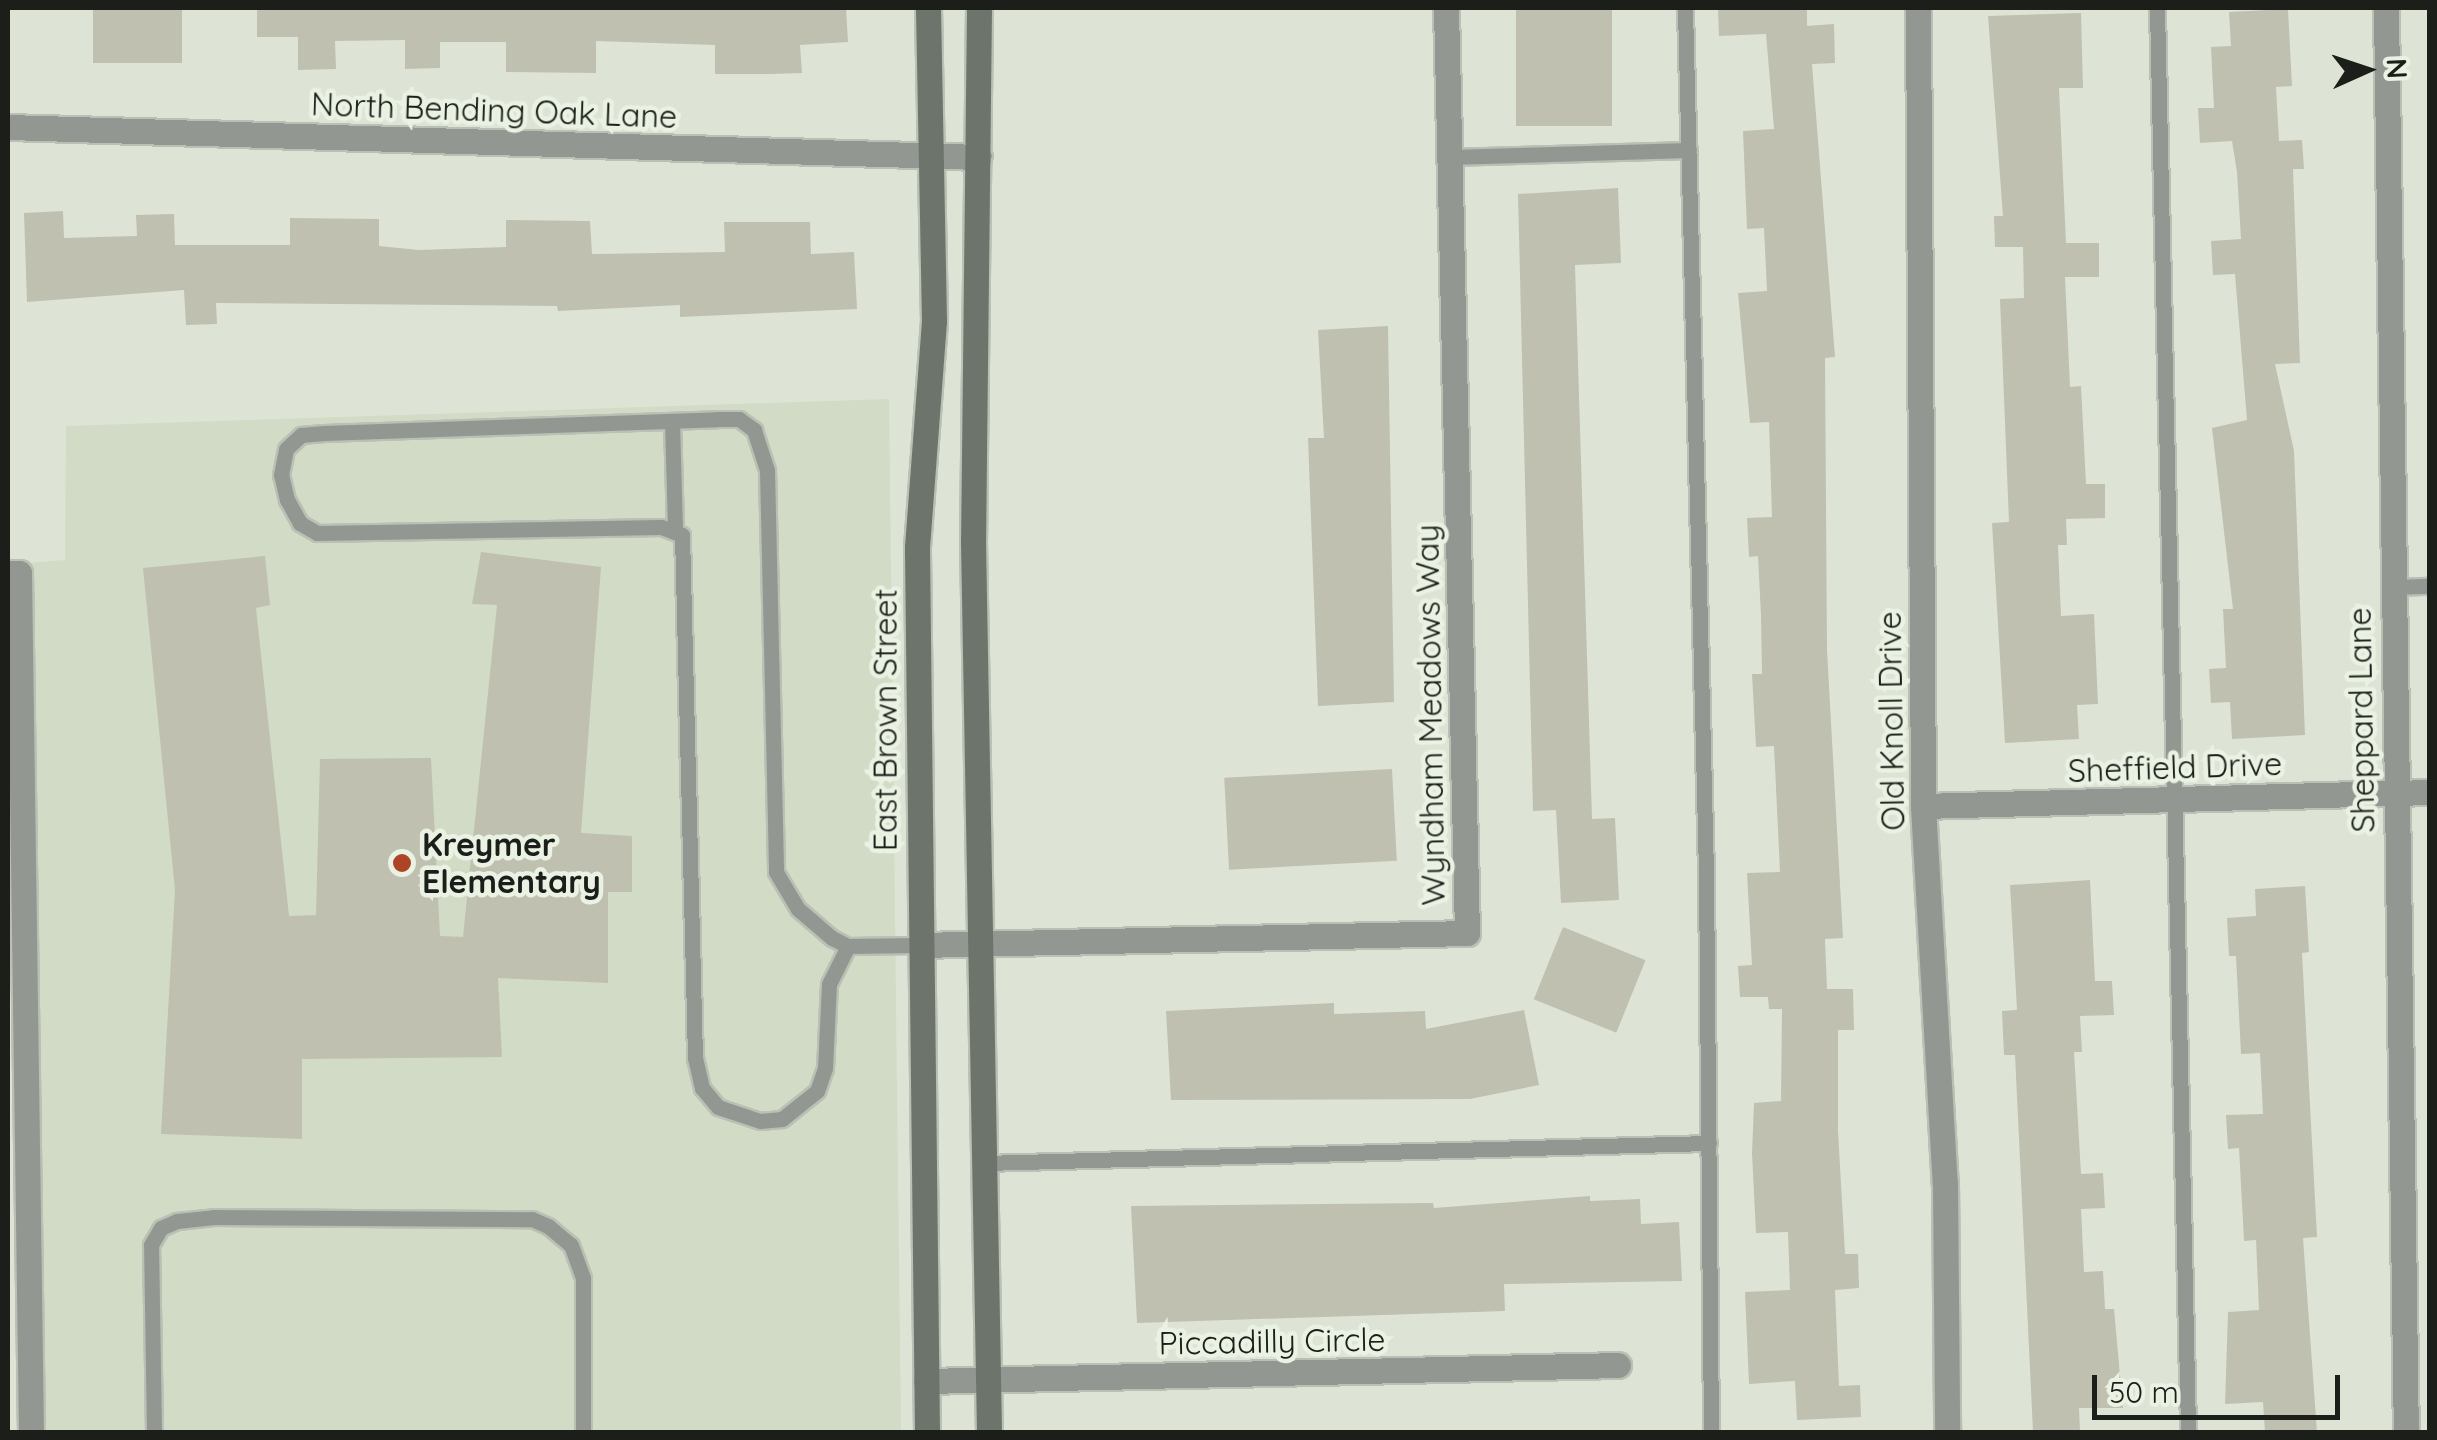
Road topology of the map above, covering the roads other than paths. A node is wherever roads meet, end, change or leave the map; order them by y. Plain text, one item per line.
1 (928, 8) edge
2 (979, 8) edge
3 (1446, 8) edge
4 (1685, 8) edge
5 (1918, 8) edge
6 (2157, 8) edge
7 (2386, 8) edge
8 (8, 127) edge
9 (1688, 150) junction
10 (930, 156) junction
11 (980, 156) junction
12 (1449, 158) junction
13 (672, 421) junction
14 (675, 529) junction
15 (13, 573) edge
16 (2430, 586) edge
17 (2392, 587) junction
18 (2430, 792) edge
19 (2394, 793) junction
20 (2174, 799) junction
21 (1923, 806) junction
22 (980, 944) junction
23 (919, 945) junction
24 (848, 946) junction
25 (1709, 1142) junction
26 (984, 1164) junction
27 (1618, 1366) dead end
28 (988, 1380) junction
29 (926, 1381) junction
30 (31, 1432) edge
31 (154, 1432) edge
32 (584, 1432) edge
33 (927, 1432) edge
34 (989, 1432) edge
35 (1711, 1432) edge
36 (1946, 1432) edge
37 (2188, 1432) edge
38 (2406, 1432) edge

1 - 10 main road, East Brown Street
2 - 11 main road
3 - 12 street, Wyndham Meadows Way
4 - 9 lane
5 - 21 street, Old Knoll Drive
6 - 20 lane
7 - 17 street, Sheppard Lane
8 - 10 street, North Bending Oak Lane
9 - 12 lane
9 - 25 lane
10 - 11 street, North Bending Oak Lane
10 - 23 main road, East Brown Street
11 - 22 main road
12 - 22 street, Wyndham Meadows Way
13 - 14 lane
13 - 14 lane
13 - 24 lane
14 - 24 lane
15 - 30 street
16 - 17 lane
17 - 19 street, Sheppard Lane
18 - 19 street, Sheffield Drive
19 - 20 street, Sheffield Drive
19 - 38 street, Sheppard Lane
20 - 21 street, Sheffield Drive
20 - 37 lane
21 - 36 street, Old Knoll Drive
22 - 23 street, Wyndham Meadows Way
22 - 26 main road
23 - 24 lane
23 - 29 main road, East Brown Street
25 - 26 lane
25 - 35 lane
26 - 28 main road
27 - 28 street, Piccadilly Circle
28 - 29 street, Piccadilly Circle
28 - 34 main road
29 - 33 main road, East Brown Street
31 - 32 lane

